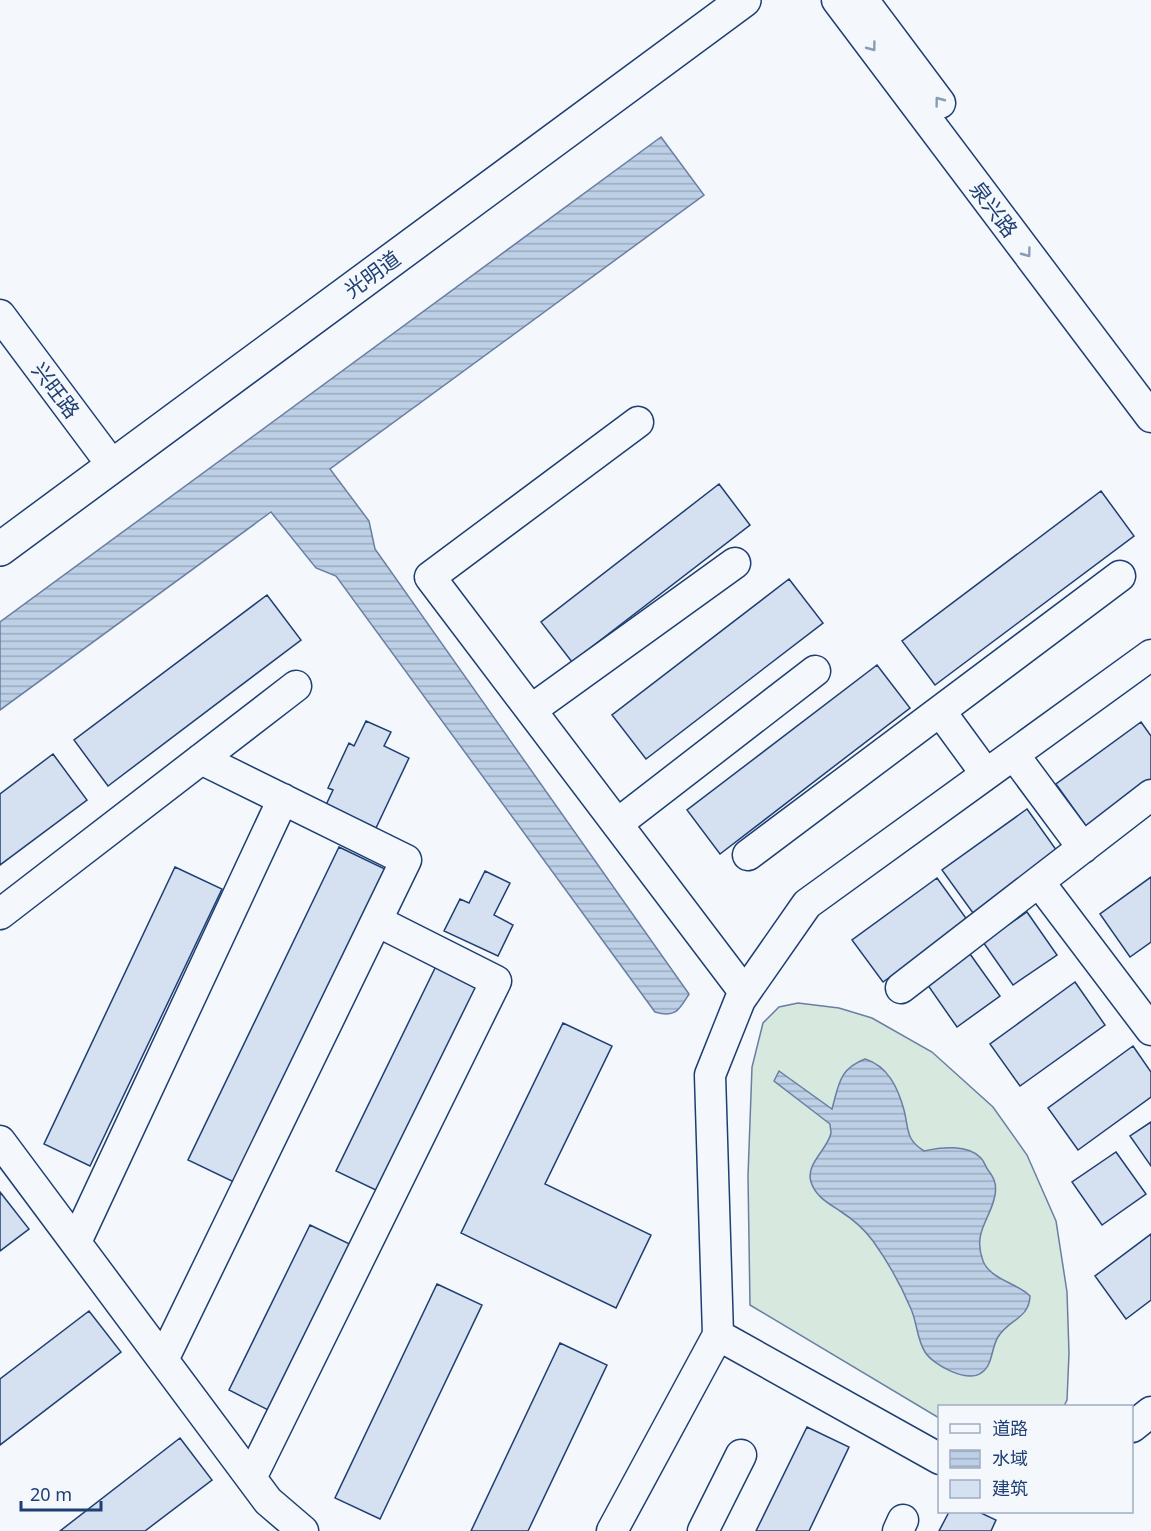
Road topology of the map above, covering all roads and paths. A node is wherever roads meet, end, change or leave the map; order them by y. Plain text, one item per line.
1 (711, 0) edge
2 (744, 0) edge
3 (837, 0) edge
4 (863, 0) edge
5 (0, 315) edge
6 (1151, 383) edge
7 (1151, 417) edge
8 (638, 422) dead end
9 (107, 458) junction
10 (0, 526) edge
11 (0, 549) edge
12 (735, 563) dead end
13 (1120, 576) dead end
14 (1151, 655) edge
15 (816, 671) dead end
16 (296, 686) dead end
17 (531, 710) junction
18 (940, 711) junction
19 (1014, 755) junction
20 (201, 759) junction
21 (986, 774) junction
22 (1151, 795) edge
23 (283, 799) junction
24 (617, 824) junction
25 (1083, 848) junction
26 (748, 855) dead end
27 (1039, 882) junction
28 (0, 914) edge
29 (376, 921) junction
30 (901, 988) dead end
31 (745, 993) junction
32 (1151, 1030) edge
33 (0, 1141) edge
34 (76, 1242) junction
35 (718, 1335) junction
36 (163, 1360) junction
37 (1151, 1412) edge
38 (1133, 1426) edge
39 (741, 1455) dead end
40 (938, 1459) edge
41 (251, 1478) junction
42 (303, 1531) edge
43 (612, 1531) edge
44 (703, 1531) edge

1 - 9 main road, 光明道
2 - 9 main road, 光明道
3 -> 7 street, 泉兴路
6 -> 4 street, 泉兴路
5 - 9 street, 兴旺路
8 - 17 street
9 - 10 main road, 光明道
9 - 11 main road, 光明道
12 - 17 street
13 - 18 street
14 - 19 street
15 - 24 street
16 - 20 street
17 - 24 street
18 - 21 street
18 - 26 street
19 - 21 street
19 - 25 street
20 - 23 street
20 - 28 street
21 - 31 street
22 - 25 street
23 - 29 street
23 - 34 street
24 - 31 street
25 - 27 street
27 - 30 street
27 - 32 street
29 - 36 street
29 - 41 street
31 - 35 street
33 - 34 street
34 - 36 street
35 - 40 street
35 - 43 street
36 - 41 street
37 - 38 street
39 - 44 street
41 - 42 street

